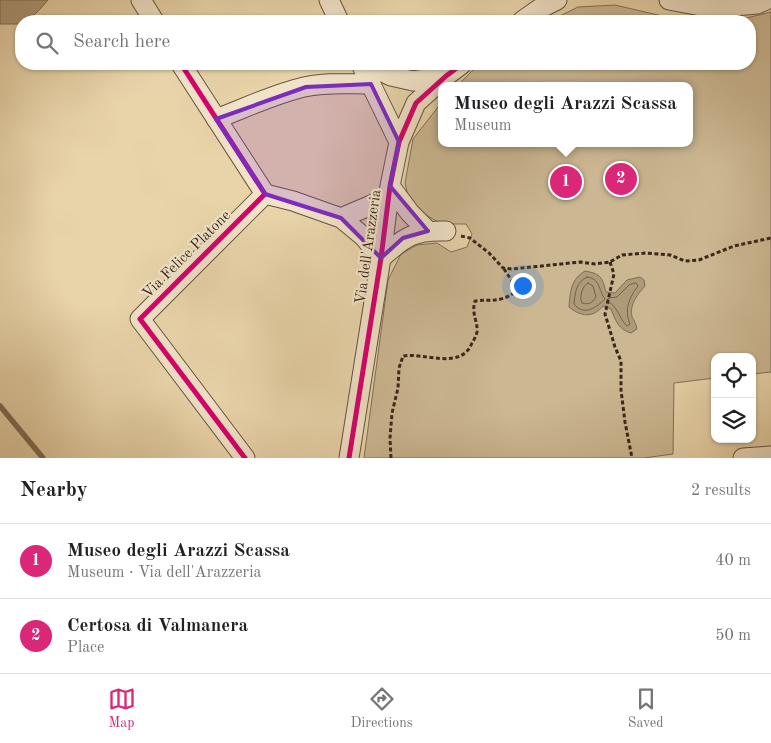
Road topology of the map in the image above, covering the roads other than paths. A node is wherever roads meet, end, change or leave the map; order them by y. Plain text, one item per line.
1 (141, 0) edge
2 (329, 0) edge
3 (557, 0) edge
4 (669, 0) edge
5 (766, 0) edge
6 (150, 15) edge
7 (336, 15) edge
8 (530, 15) edge
9 (185, 70) edge
10 (364, 70) edge
11 (379, 70) edge
12 (454, 70) edge
13 (446, 76) junction
14 (439, 82) edge
15 (438, 83) edge
16 (371, 84) junction
17 (216, 119) junction
18 (399, 142) junction
19 (390, 192) junction
20 (265, 194) junction
21 (341, 218) junction
22 (428, 231) junction
23 (446, 232) road end
24 (381, 258) junction
25 (771, 456) edge
26 (245, 458) edge
27 (349, 458) edge
28 (743, 458) edge

1 - 6 street
2 - 7 street
3 - 8 street
4 - 5 street
9 - 17 street
10 - 16 street
11 - 13 street
12 - 13 street, Via dell'Arazzeria
13 - 14 street, Via dell'Arazzeria
15 - 18 street, Via dell'Arazzeria
16 - 17 street
16 - 18 street
17 - 20 street
18 - 19 street, Via dell'Arazzeria
19 - 21 street
19 - 22 street
19 - 24 street, Via dell'Arazzeria
20 - 21 street
20 - 26 street, Via Felice Platone
21 - 24 street
22 - 23 street
22 - 24 street
24 - 27 street, Via dell'Arazzeria
25 - 28 street

